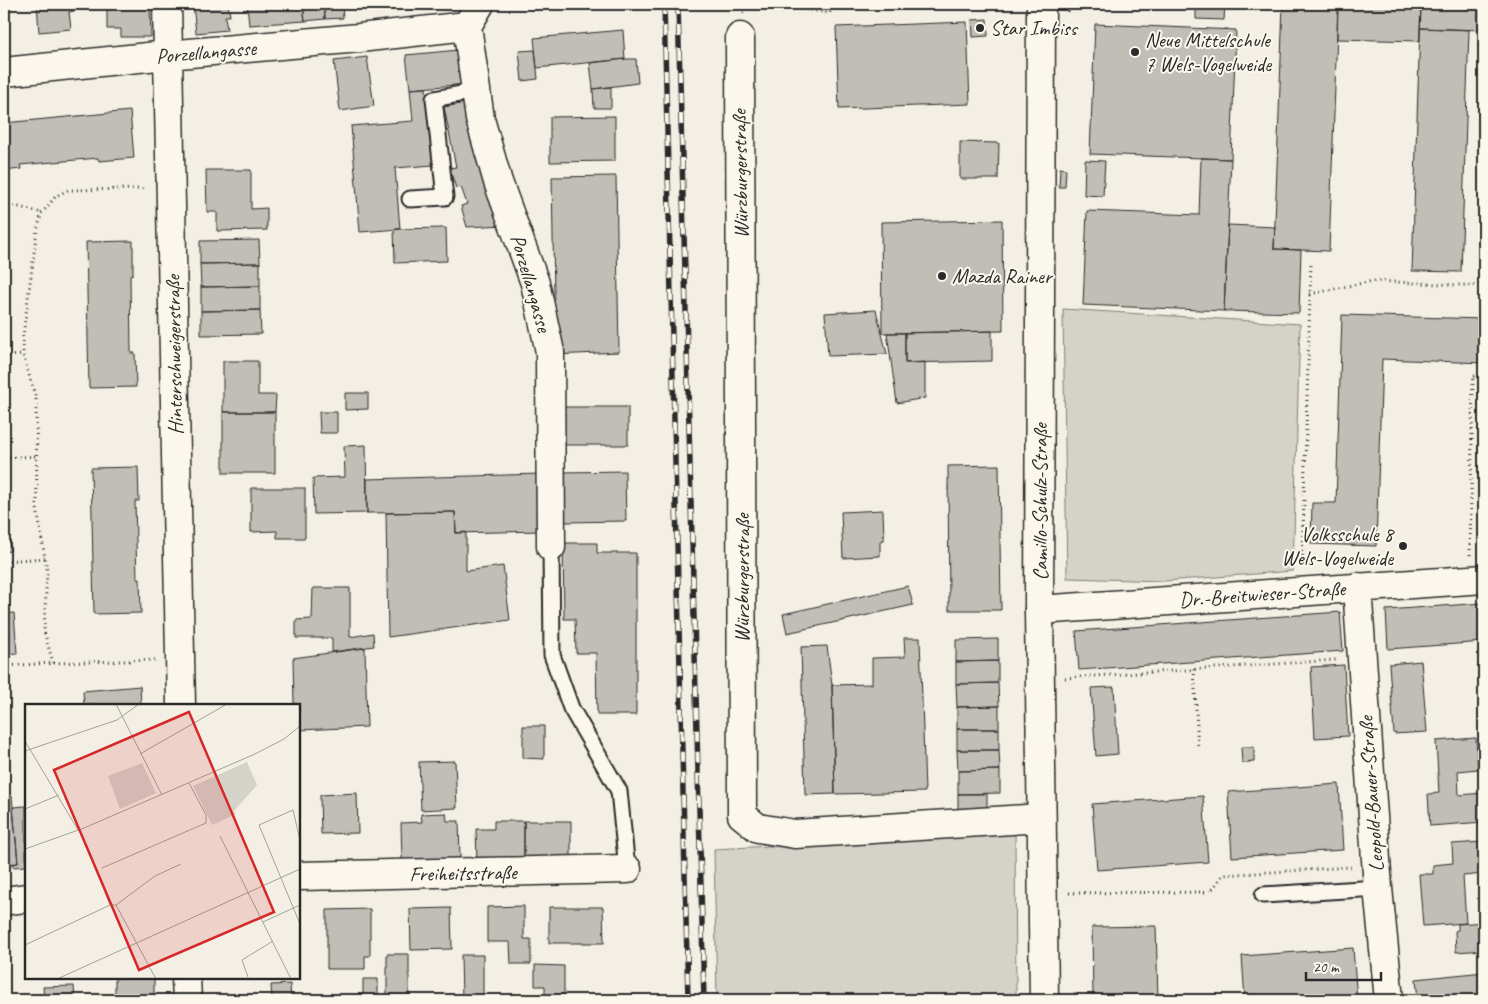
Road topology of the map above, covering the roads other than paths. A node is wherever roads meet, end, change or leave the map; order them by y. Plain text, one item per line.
1 (167, 4) edge
2 (1041, 4) edge
3 (474, 15) edge
4 (740, 37) dead end
5 (168, 55) junction
6 (4, 72) edge
7 (476, 91) junction
8 (410, 199) dead end
9 (551, 547) joint
10 (1477, 580) edge
11 (1357, 587) junction
12 (1039, 610) junction
13 (181, 704) edge
14 (1041, 818) junction
15 (627, 869) joint
16 (300, 876) edge
17 (1377, 876) junction
18 (1263, 894) dead end
19 (25, 898) edge
20 (4, 901) edge
21 (186, 979) edge
22 (187, 1000) edge
23 (1044, 1000) edge
24 (1389, 1000) edge

1 - 5 street, Hinterschweigerstraße
2 - 12 street, Camillo-Schulz-Straße
3 - 5 street, Porzellangasse
3 - 7 street, Porzellangasse
4 - 14 street, Würzburgerstraße
5 - 6 street, Porzellangasse
5 - 13 street, Hinterschweigerstraße
7 - 8 lane
7 - 9 street, Porzellangasse
9 - 15 lane
10 - 11 street, Dr.-Breitwieser-Straße
11 - 12 street, Dr.-Breitwieser-Straße
11 - 17 street, Leopold-Bauer-Straße
12 - 14 street, Camillo-Schulz-Straße
14 - 23 street, Camillo-Schulz-Straße
15 - 16 street, Freiheitsstraße
17 - 18 lane
17 - 24 street, Leopold-Bauer-Straße
19 - 20 street
21 - 22 street

